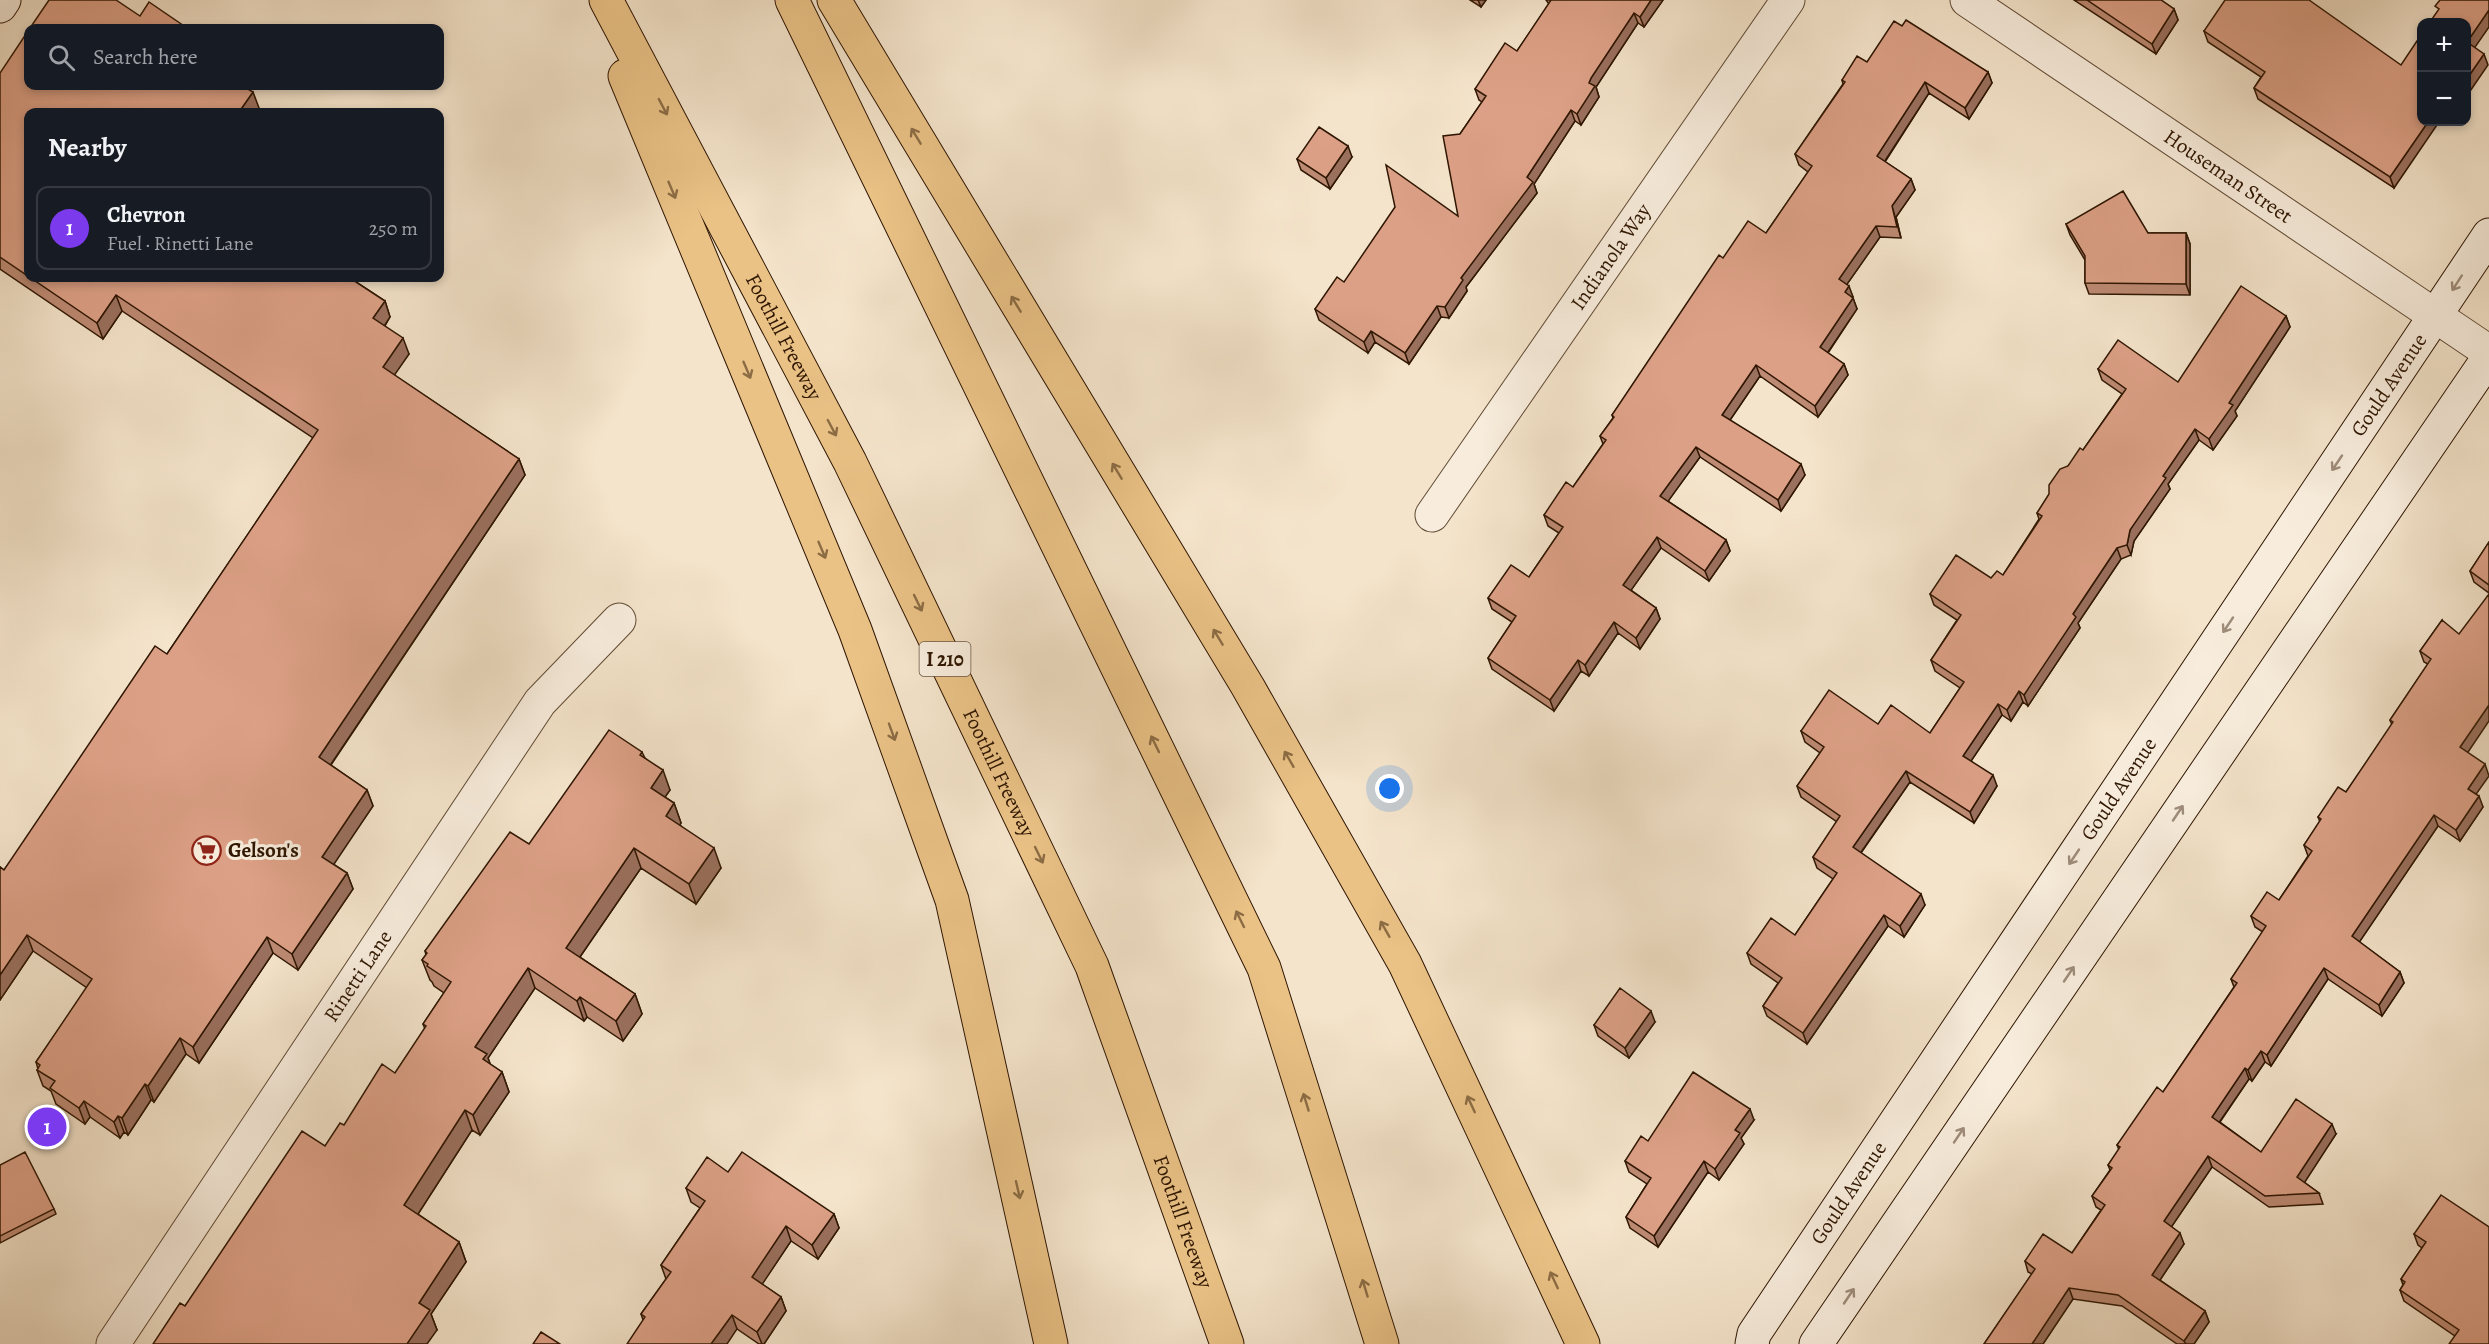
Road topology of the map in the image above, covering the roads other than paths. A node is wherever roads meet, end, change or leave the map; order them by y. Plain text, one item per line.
1 (4, 0) edge
2 (593, 0) edge
3 (606, 0) edge
4 (792, 0) edge
5 (834, 0) edge
6 (1788, 0) edge
7 (1967, 0) edge
8 (0, 6) edge
9 (2489, 234) edge
10 (2436, 315) junction
11 (2489, 352) edge
12 (2489, 357) edge
13 (1432, 515) dead end
14 (619, 620) dead end
15 (1584, 1340) edge
16 (113, 1344) edge
17 (1052, 1344) edge
18 (1227, 1344) edge
19 (1382, 1344) edge
20 (1752, 1344) edge
21 (1816, 1344) edge

1 - 8 street
2 -> 17 highway
3 -> 18 highway, Foothill Freeway / I 210
19 -> 4 highway
15 -> 5 highway
6 - 13 street, Indianola Way
7 - 10 street, Houseman Street
9 -> 10 street, Gould Avenue
10 - 11 street, Houseman Street
10 -> 20 street, Gould Avenue
21 -> 12 street
14 - 16 street, Rinetti Lane

